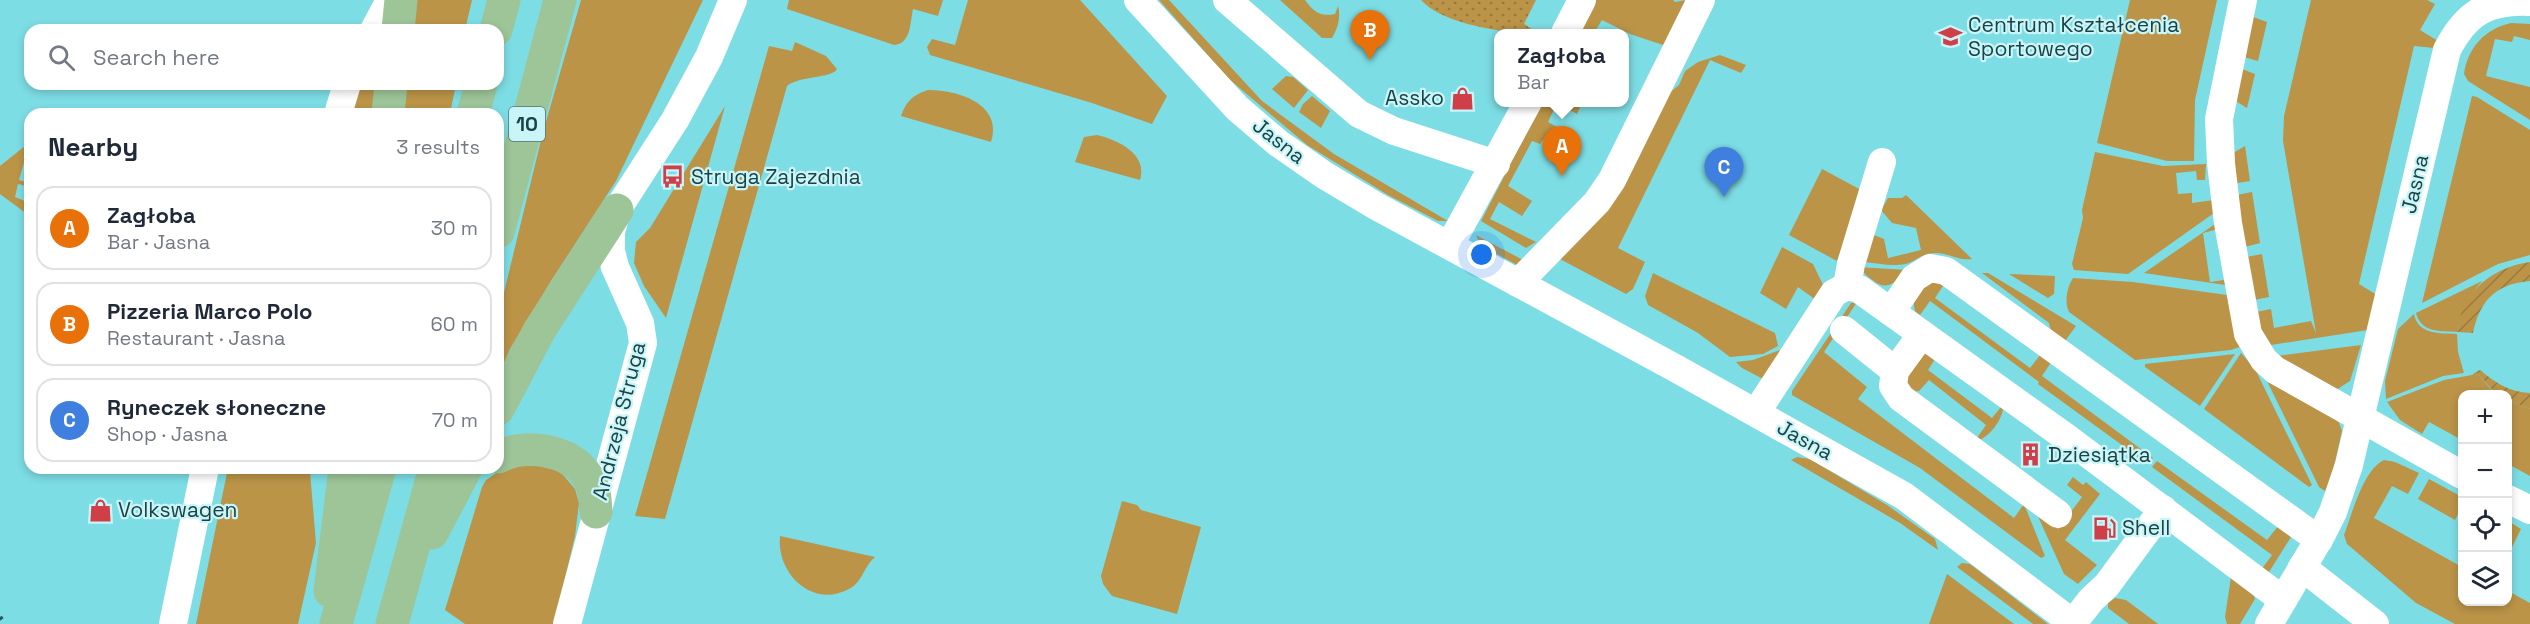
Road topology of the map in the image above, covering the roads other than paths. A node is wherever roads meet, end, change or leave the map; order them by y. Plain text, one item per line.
1 (390, 0) edge
2 (401, 0) edge
3 (504, 0) edge
4 (560, 0) edge
5 (733, 0) edge
6 (1138, 0) edge
7 (1227, 0) edge
8 (1582, 0) edge
9 (1701, 0) edge
10 (2243, 0) edge
11 (2530, 2) edge
12 (377, 24) edge
13 (399, 24) edge
14 (498, 24) edge
15 (1567, 29) edge
16 (345, 90) edge
17 (390, 90) edge
18 (479, 90) edge
19 (1525, 107) edge
20 (340, 108) edge
21 (389, 108) edge
22 (475, 108) edge
23 (1882, 162) dead end
24 (1496, 164) junction
25 (504, 210) edge
26 (617, 210) junction
27 (1450, 245) junction
28 (1518, 283) junction
29 (1847, 286) junction
30 (1891, 312) junction
31 (1844, 330) dead end
32 (1922, 334) junction
33 (1895, 371) junction
34 (504, 398) edge
35 (1756, 413) junction
36 (2360, 419) junction
37 (504, 454) edge
38 (2458, 472) edge
39 (204, 474) edge
40 (344, 474) edge
41 (378, 474) edge
42 (451, 476) edge
43 (2512, 501) edge
44 (2163, 509) junction
45 (2530, 510) edge
46 (596, 512) junction
47 (2058, 514) dead end
48 (2319, 540) junction
49 (2302, 567) junction
50 (395, 612) edge
51 (2276, 612) edge
52 (2073, 623) edge
53 (173, 624) edge
54 (327, 624) edge
55 (336, 624) edge
56 (567, 624) edge
57 (2375, 624) edge

1 - 12 street
2 - 13 main road
3 - 14 main road
4 - 25 main road, 10
5 - 26 street, Andrzeja Struga
6 - 27 street, Jasna
7 - 24 street
8 - 15 street
9 - 28 street
10 - 36 street
11 - 36 street, Jasna
16 - 20 street
17 - 21 main road
18 - 22 main road
19 - 24 street
23 - 29 street
24 - 27 street
26 - 34 main road
26 - 46 street, Andrzeja Struga
27 - 28 street, Jasna
28 - 35 street, Jasna
29 - 30 street
29 - 35 street
30 - 32 street
30 - 48 street
31 - 33 street
32 - 33 street
32 - 44 street
33 - 47 street
35 - 52 street, Jasna
36 - 38 street
36 - 48 street, Jasna
37 - 46 main road
39 - 53 street
40 - 54 main road
41 - 55 main road
42 - 50 main road
43 - 45 street
44 - 51 street
44 - 52 street
46 - 56 street, Andrzeja Struga
48 - 49 street, Jasna
49 - 51 street, Jasna
49 - 57 street

